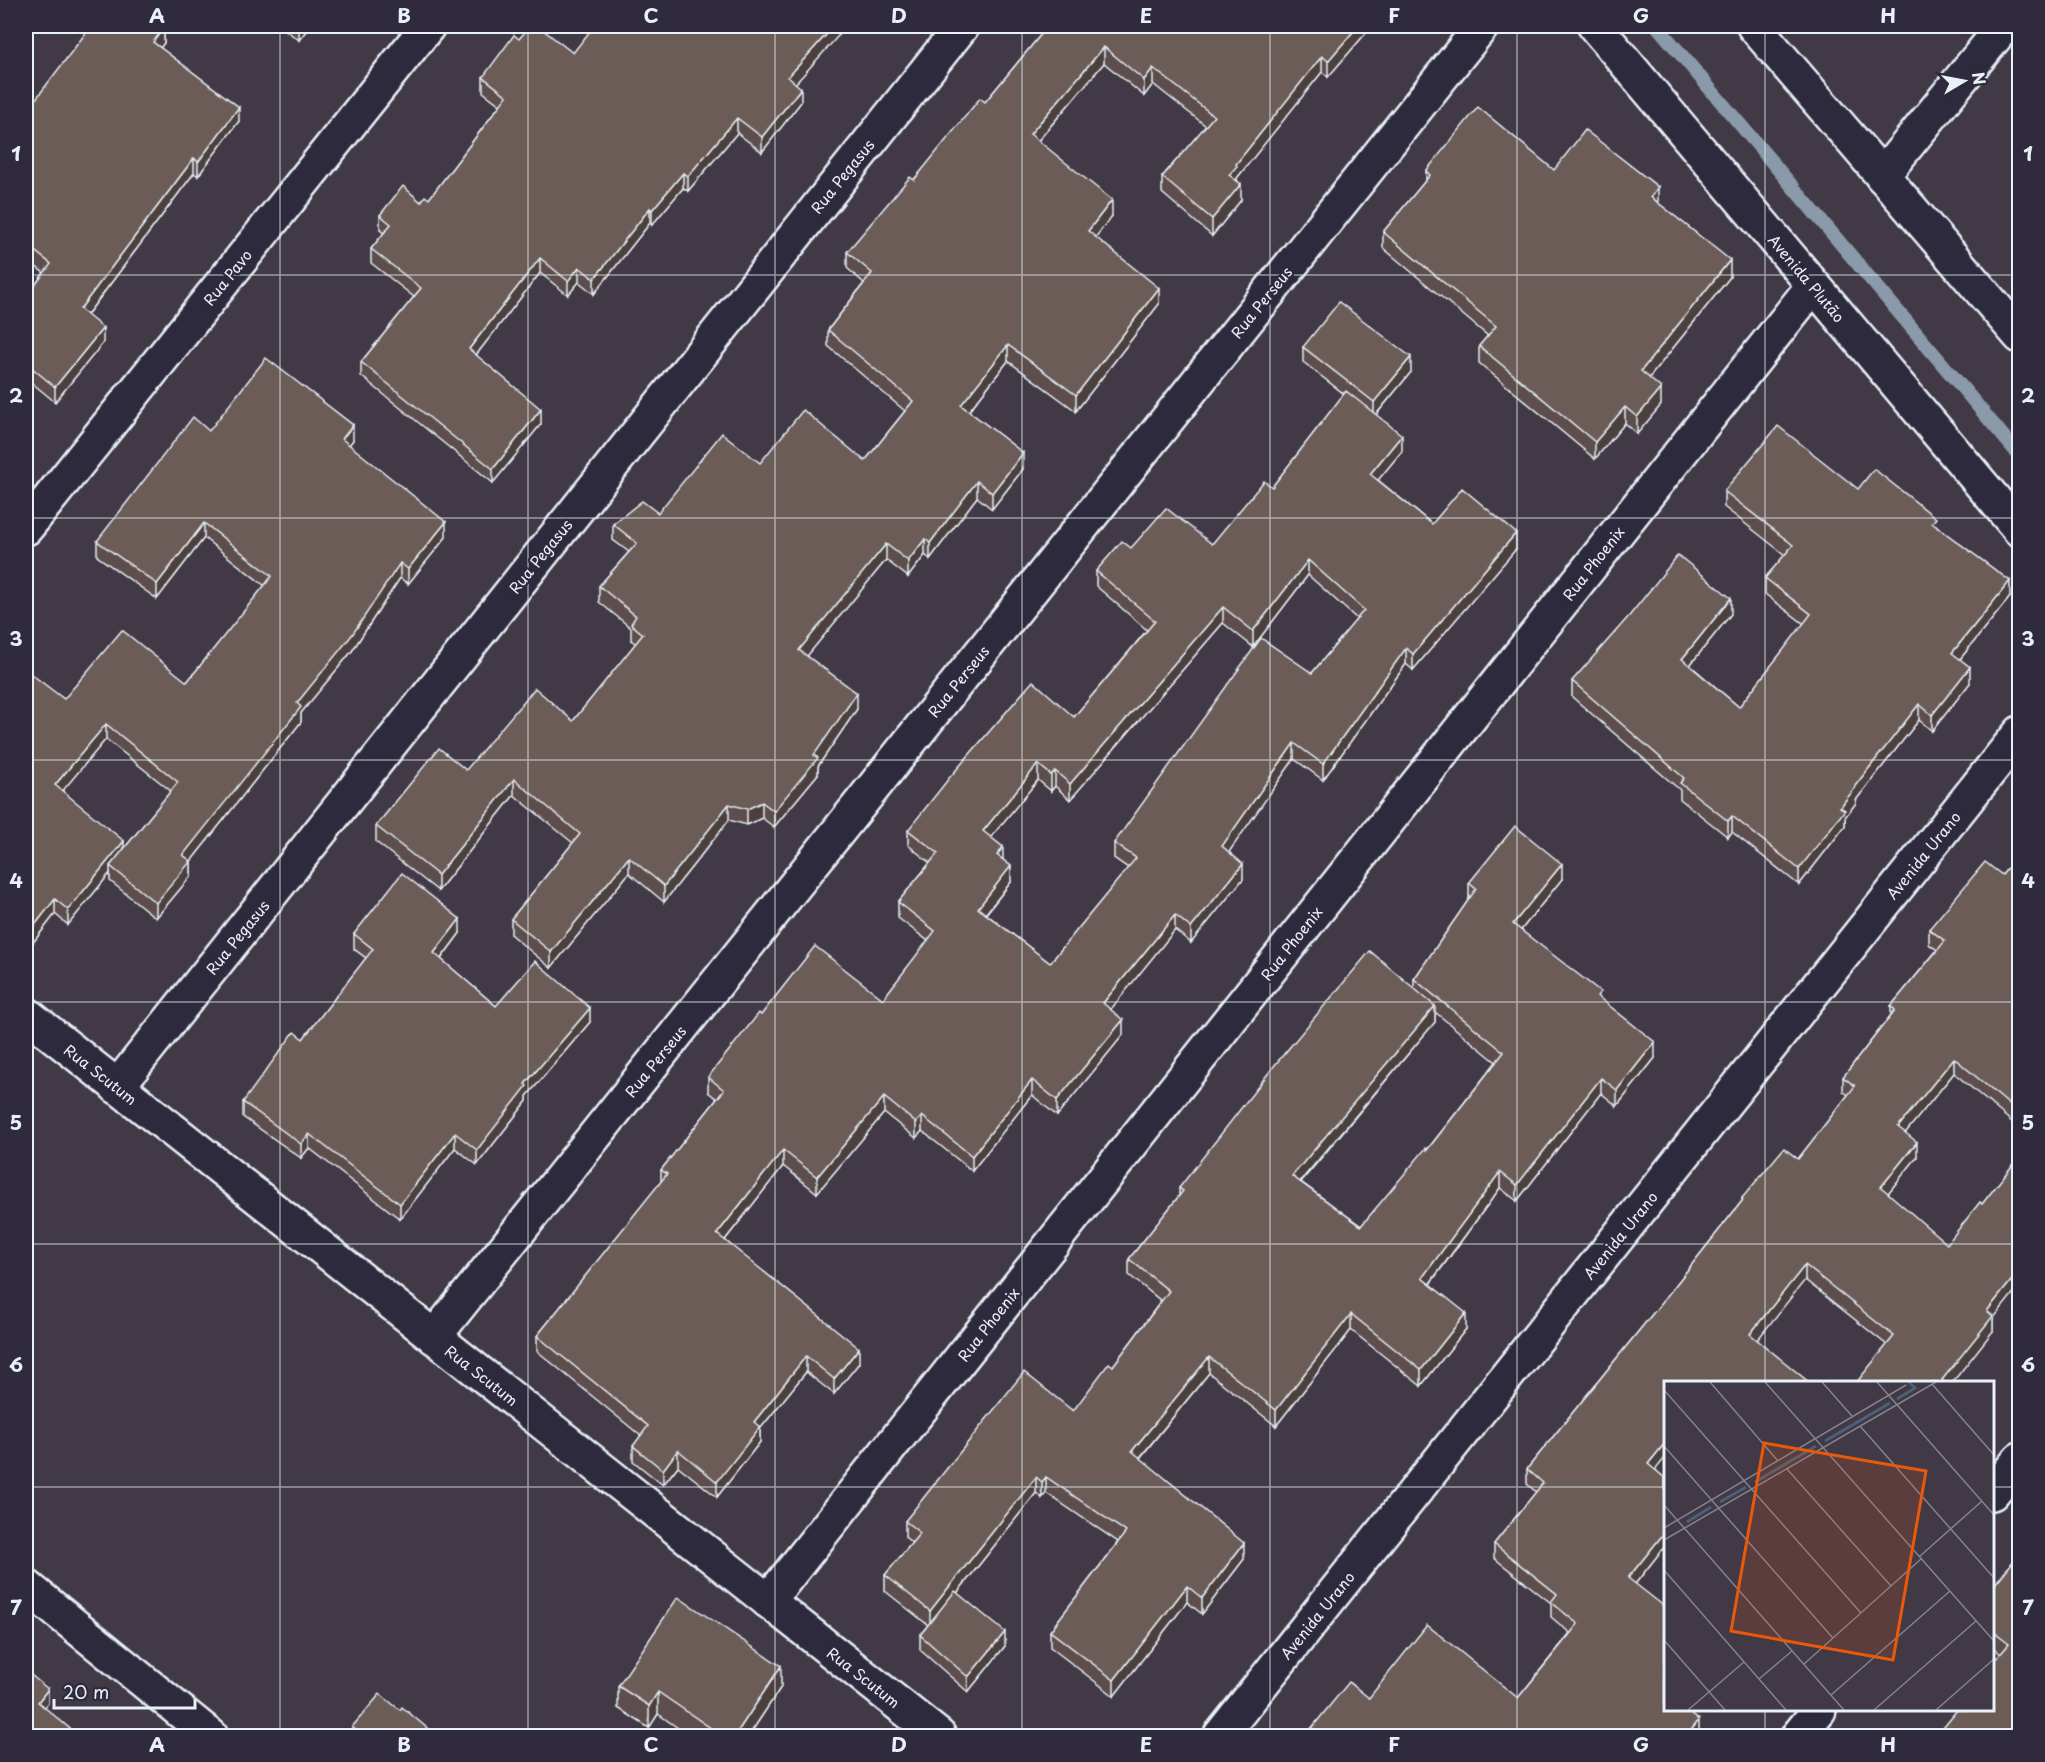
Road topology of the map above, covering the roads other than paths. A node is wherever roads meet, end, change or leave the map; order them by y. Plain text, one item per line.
1 (428, 26) edge
2 (962, 26) edge
3 (1482, 26) edge
4 (1595, 26) edge
5 (1754, 26) edge
6 (2004, 26) edge
7 (1882, 176) junction
8 (1813, 286) junction
9 (2019, 336) edge
10 (26, 528) edge
11 (2019, 530) edge
12 (2019, 733) edge
13 (26, 1014) edge
14 (117, 1087) junction
15 (434, 1337) junction
16 (2019, 1459) edge
17 (1994, 1490) edge
18 (26, 1586) edge
19 (768, 1601) junction
20 (1819, 1711) edge
21 (211, 1737) edge
22 (939, 1737) edge
23 (1220, 1737) edge
24 (1798, 1737) edge

1 - 10 street, Rua Pavo
2 - 14 street, Rua Pegasus
3 - 15 street, Rua Perseus
4 - 8 street, Avenida Plutão
5 - 7 street
6 - 7 street
7 - 9 street
8 - 11 street, Avenida Plutão
8 - 19 street, Rua Phoenix
12 - 23 street, Avenida Urano
13 - 14 street, Rua Scutum
14 - 15 street, Rua Scutum
15 - 19 street, Rua Scutum
16 - 17 street
18 - 21 street
19 - 22 street, Rua Scutum
20 - 24 street

